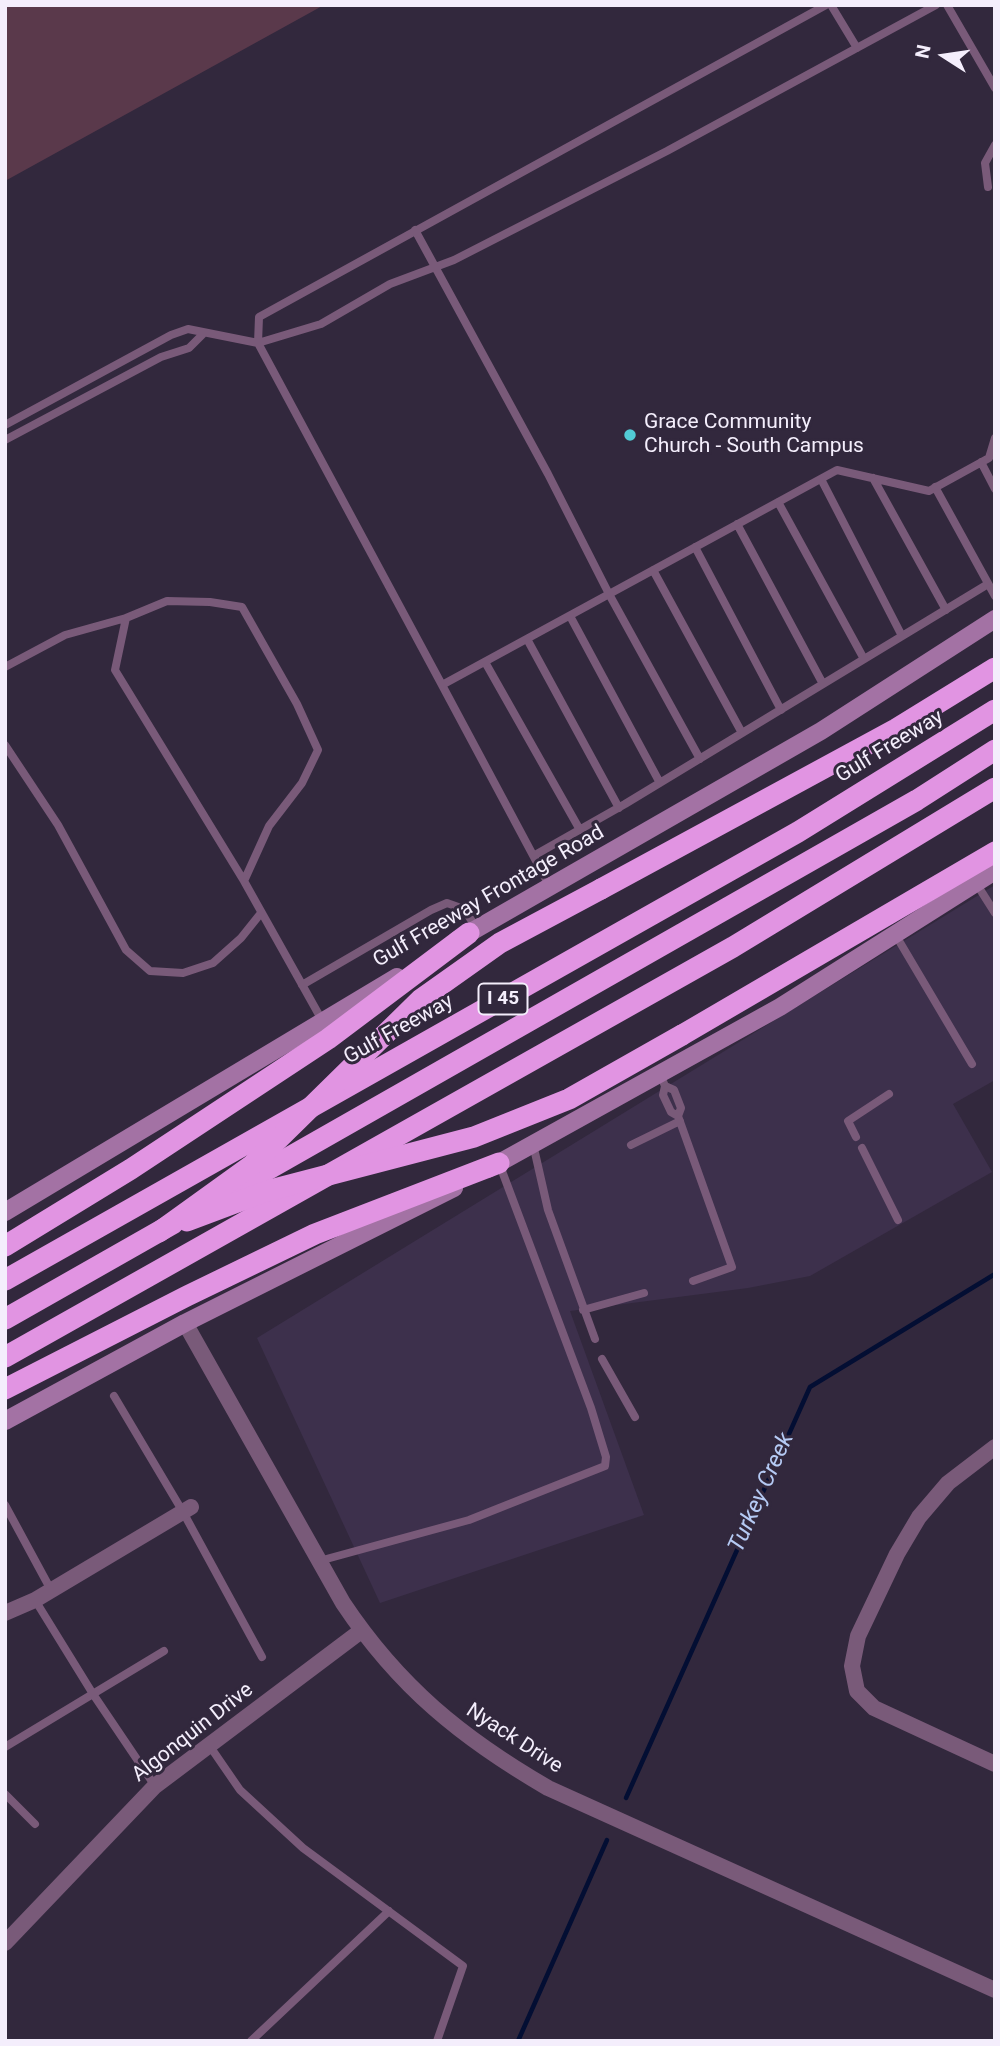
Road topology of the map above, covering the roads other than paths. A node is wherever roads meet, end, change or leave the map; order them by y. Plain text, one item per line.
1 (829, 5) edge
2 (936, 5) edge
3 (947, 5) edge
4 (857, 48) junction
5 (995, 88) edge
6 (995, 145) edge
7 (988, 187) dead end
8 (415, 230) junction
9 (434, 266) junction
10 (203, 334) junction
11 (258, 343) junction
12 (5, 425) edge
13 (995, 438) edge
14 (5, 440) edge
15 (981, 462) junction
16 (873, 478) junction
17 (821, 479) junction
18 (935, 487) junction
19 (995, 489) edge
20 (778, 502) junction
21 (737, 524) junction
22 (695, 547) junction
23 (653, 570) junction
24 (988, 584) junction
25 (609, 594) junction
26 (995, 596) edge
27 (946, 610) junction
28 (570, 616) junction
29 (126, 618) junction
30 (995, 619) edge
31 (902, 636) junction
32 (527, 639) junction
33 (864, 659) junction
34 (485, 662) junction
35 (5, 667) edge
36 (995, 667) edge
37 (823, 684) junction
38 (442, 685) junction
39 (781, 709) junction
40 (995, 710) edge
41 (742, 733) junction
42 (5, 745) edge
43 (989, 754) edge
44 (700, 759) junction
45 (660, 783) junction
46 (995, 788) edge
47 (619, 807) junction
48 (580, 830) junction
49 (995, 852) edge
50 (535, 855) junction
51 (995, 871) edge
52 (244, 881) junction
53 (976, 883) junction
54 (550, 887) junction
55 (261, 913) junction
56 (995, 913) edge
57 (473, 931) junction
58 (894, 934) junction
59 (302, 985) junction
60 (323, 1022) junction
61 (972, 1064) dead end
62 (663, 1080) junction
63 (889, 1094) dead end
64 (679, 1119) junction
65 (856, 1137) dead end
66 (533, 1144) junction
67 (631, 1146) dead end
68 (862, 1148) dead end
69 (499, 1163) junction
70 (5, 1212) edge
71 (898, 1220) dead end
72 (159, 1232) junction
73 (5, 1246) edge
74 (5, 1280) edge
75 (693, 1281) dead end
76 (644, 1293) dead end
77 (583, 1310) junction
78 (5, 1319) edge
79 (186, 1323) junction
80 (595, 1339) dead end
81 (5, 1357) edge
82 (602, 1359) dead end
83 (5, 1389) edge
84 (114, 1396) dead end
85 (635, 1417) dead end
86 (5, 1422) edge
87 (995, 1447) edge
88 (5, 1505) edge
89 (187, 1509) junction
90 (319, 1561) junction
91 (51, 1590) junction
92 (35, 1600) junction
93 (5, 1613) edge
94 (361, 1631) junction
95 (164, 1651) dead end
96 (262, 1657) dead end
97 (93, 1694) junction
98 (209, 1745) junction
99 (5, 1747) edge
100 (995, 1764) edge
101 (156, 1786) junction
102 (5, 1794) edge
103 (36, 1824) dead end
104 (389, 1911) junction
105 (5, 1943) edge
106 (995, 1990) edge
107 (251, 2041) edge
108 (437, 2041) edge

1 - 4 lane
1 - 8 lane
2 - 4 lane
3 - 5 lane
4 - 9 lane
6 - 7 lane
8 - 9 lane
8 - 11 lane
9 - 11 lane
9 - 25 lane
10 - 11 lane
10 - 12 lane
10 - 14 lane
11 - 38 lane
13 - 15 lane
15 - 18 lane
15 - 19 lane
16 - 17 lane
16 - 18 lane
16 - 27 lane
17 - 20 lane
17 - 31 lane
18 - 24 lane
20 - 21 lane
20 - 33 lane
21 - 22 lane
21 - 37 lane
22 - 23 lane
22 - 39 lane
23 - 25 lane
23 - 41 lane
24 - 26 lane
24 - 27 lane
25 - 28 lane
25 - 44 lane
27 - 31 lane
28 - 32 lane
28 - 45 lane
29 - 35 lane
29 - 52 lane
29 - 52 lane
30 - 54 main road, Gulf Freeway Frontage Road
31 - 33 lane
32 - 34 lane
32 - 47 lane
33 - 37 lane
34 - 38 lane
34 - 48 lane
36 - 72 highway, bridge
37 - 39 lane
38 - 50 lane
39 - 41 lane
40 - 74 highway, Gulf Freeway / I 45
41 - 44 lane
42 - 55 lane
43 - 72 highway, bridge
44 - 45 lane
45 - 47 lane
46 - 81 highway
47 - 48 lane
48 - 50 lane
49 - 72 highway, bridge
50 - 54 lane
51 - 53 main road
52 - 55 lane
53 - 56 lane
53 - 58 main road
54 - 57 main road, Gulf Freeway Frontage Road
55 - 59 lane
57 - 59 lane
57 - 60 main road, Gulf Freeway Frontage Road
57 - 73 highway
58 - 61 lane
58 - 62 main road
59 - 60 lane
60 - 70 main road, Gulf Freeway Frontage Road
62 - 64 lane
62 - 66 main road
63 - 65 lane
64 - 67 lane
64 - 75 lane
66 - 69 main road
66 - 77 lane
68 - 71 lane
69 - 79 main road
69 - 83 highway
69 - 90 lane
72 - 78 highway
76 - 77 lane
77 - 80 lane
79 - 86 main road
79 - 90 street, Nyack Drive
82 - 85 lane
84 - 89 lane
87 - 100 street
88 - 91 lane
89 - 91 street
89 - 96 lane
90 - 94 street, Nyack Drive
91 - 92 street
92 - 93 street
92 - 97 lane
94 - 98 street, Algonquin Drive
94 - 106 street, Nyack Drive
95 - 97 lane
97 - 99 lane
97 - 101 lane
98 - 101 street, Algonquin Drive
98 - 104 lane
101 - 105 street, Algonquin Drive
102 - 103 lane
104 - 107 lane
104 - 108 lane

